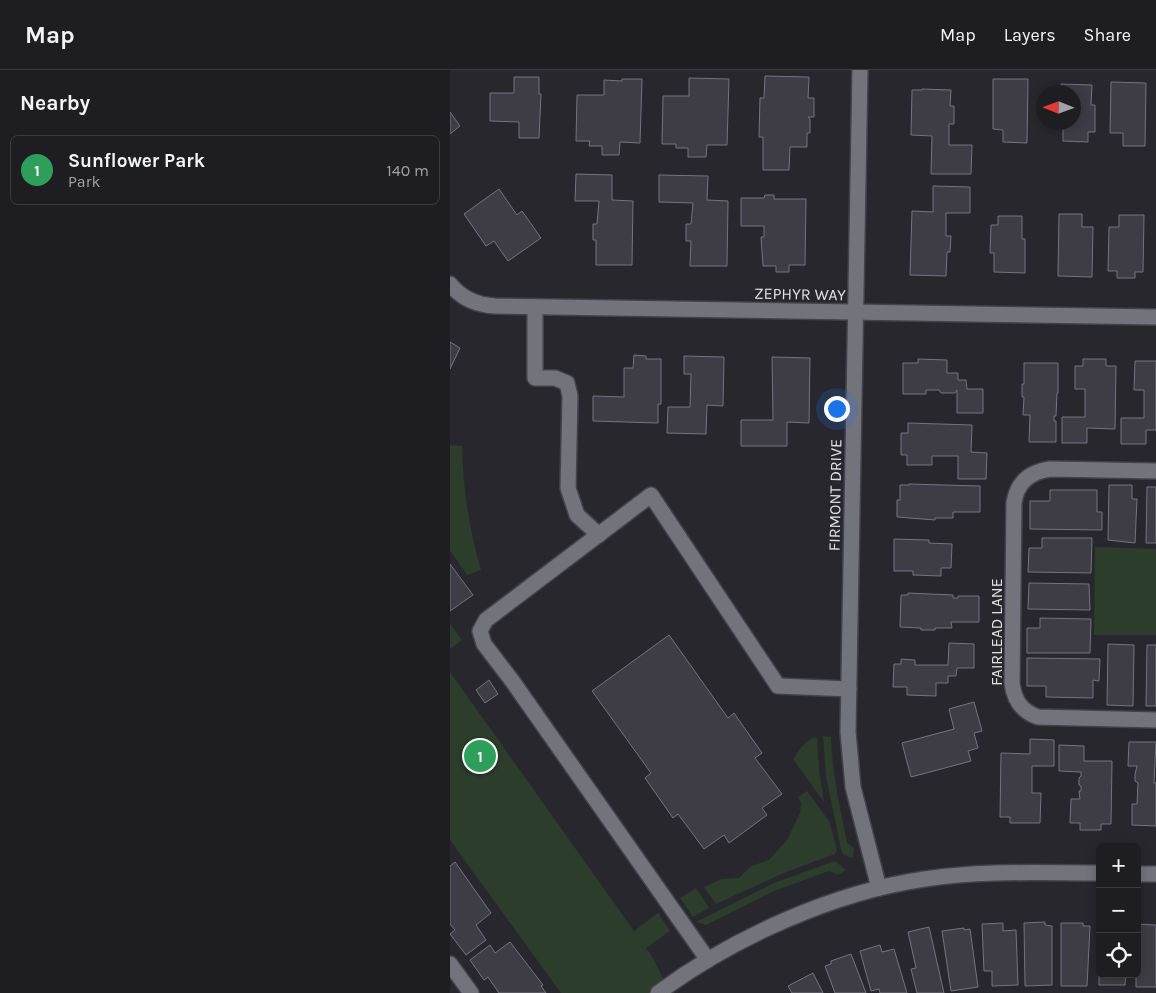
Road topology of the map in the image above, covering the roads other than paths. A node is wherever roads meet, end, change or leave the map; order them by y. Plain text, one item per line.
1 (860, 70) edge
2 (450, 284) edge
3 (535, 307) junction
4 (855, 312) junction
5 (1156, 317) edge
6 (1156, 471) edge
7 (599, 535) junction
8 (849, 689) junction
9 (1156, 720) edge
10 (1096, 873) edge
11 (1141, 874) edge
12 (1156, 874) edge
13 (879, 888) junction
14 (708, 960) junction
15 (450, 964) edge
16 (675, 988) edge
17 (471, 993) edge
18 (658, 993) edge

1 - 4 street, FIRMONT DRIVE
2 - 3 street, ZEPHYR WAY
3 - 4 street, ZEPHYR WAY
3 - 7 street
4 - 5 street, ZEPHYR WAY
4 - 8 street, FIRMONT DRIVE
6 - 9 street, FAIRLEAD LANE
7 - 8 street
7 - 14 street
8 - 13 street, FIRMONT DRIVE
10 - 13 street
11 - 12 street
13 - 14 street
14 - 16 street
15 - 17 street
16 - 18 street

